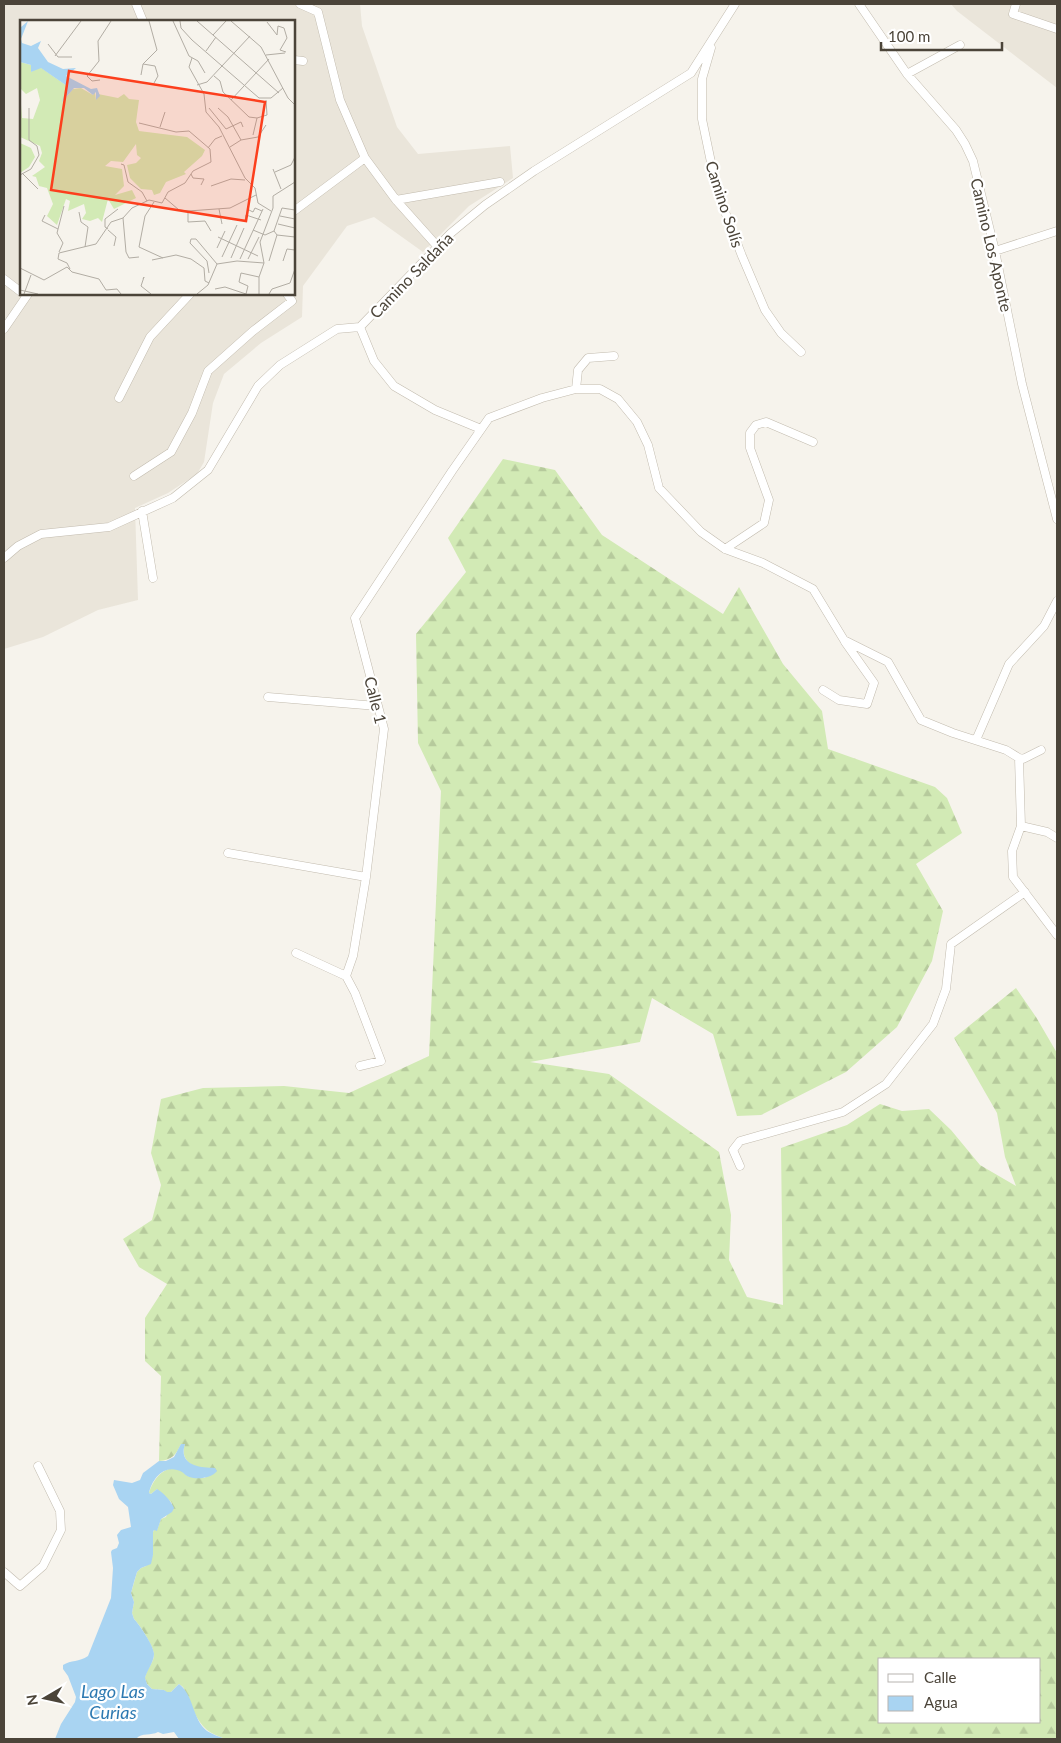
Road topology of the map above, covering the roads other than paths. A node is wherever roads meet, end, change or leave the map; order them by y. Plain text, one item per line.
1 (136, 4) edge
2 (300, 4) edge
3 (317, 4) edge
4 (735, 4) edge
5 (859, 4) edge
6 (1016, 4) edge
7 (318, 12) junction
8 (143, 20) edge
9 (1057, 29) edge
10 (713, 39) junction
11 (960, 45) dead end
12 (295, 60) edge
13 (304, 61) dead end
14 (907, 74) junction
15 (365, 158) junction
16 (500, 182) dead end
17 (396, 200) junction
18 (295, 210) edge
19 (1057, 231) edge
20 (438, 247) junction
21 (995, 251) junction
22 (4, 279) edge
23 (20, 290) edge
24 (24, 295) edge
25 (189, 295) edge
26 (288, 295) edge
27 (360, 327) junction
28 (4, 330) edge
29 (801, 352) dead end
30 (614, 356) dead end
31 (576, 389) junction
32 (118, 398) dead end
33 (481, 429) junction
34 (814, 442) dead end
35 (134, 476) dead end
36 (142, 511) junction
37 (1057, 519) edge
38 (725, 549) junction
39 (4, 558) edge
40 (153, 578) dead end
41 (1057, 601) edge
42 (844, 640) junction
43 (823, 690) dead end
44 (268, 697) dead end
45 (377, 706) junction
46 (976, 740) junction
47 (1041, 750) dead end
48 (1019, 758) junction
49 (1021, 826) junction
50 (1057, 838) edge
51 (228, 853) dead end
52 (366, 877) junction
53 (1025, 892) junction
54 (1057, 935) edge
55 (296, 953) dead end
56 (346, 976) junction
57 (360, 1066) dead end
58 (740, 1166) dead end
59 (38, 1466) dead end
60 (4, 1572) edge

1 - 8 street
2 - 7 street
3 - 7 street
4 - 10 street, Camino Saldaña
5 - 14 street, Camino Los Aponte
6 - 9 street
7 - 15 street
10 - 20 street, Camino Saldaña
10 - 29 street, Camino Solís
11 - 14 street
12 - 13 street
14 - 21 street, Camino Los Aponte
15 - 17 street
15 - 18 street
16 - 17 street
17 - 20 street
19 - 21 street
20 - 27 street, Camino Saldaña
21 - 37 street, Camino Los Aponte
22 - 23 street
24 - 28 street
25 - 32 street
26 - 35 street
27 - 33 street
27 - 36 street, Camino Saldaña
30 - 31 street
31 - 33 street, Calle 1
31 - 38 street
33 - 45 street, Calle 1
34 - 38 street
36 - 39 street, Camino Saldaña
36 - 40 street
38 - 42 street
41 - 46 street
42 - 43 street
42 - 46 street
44 - 45 street
45 - 52 street, Calle 1
46 - 48 street
47 - 48 street
48 - 49 street
49 - 50 street
49 - 53 street
51 - 52 street
52 - 56 street, Calle 1
53 - 54 street
53 - 58 street
55 - 56 street
56 - 57 street
59 - 60 street

